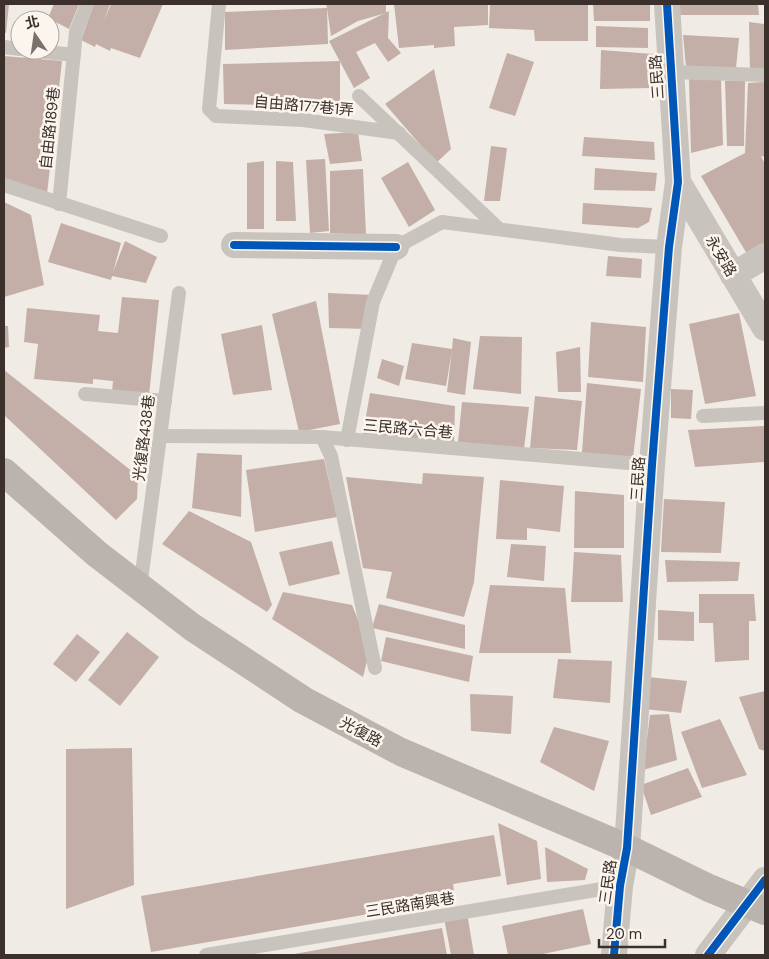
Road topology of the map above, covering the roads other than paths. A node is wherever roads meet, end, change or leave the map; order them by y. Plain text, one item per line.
1 (87, 4) edge
2 (219, 4) edge
3 (666, 4) edge
4 (60, 53) edge
5 (74, 55) junction
6 (671, 72) junction
7 (765, 75) edge
8 (359, 96) dead end
9 (399, 134) junction
10 (678, 182) junction
11 (4, 185) edge
12 (59, 204) junction
13 (498, 228) junction
14 (161, 236) dead end
15 (234, 246) dead end
16 (670, 247) junction
17 (396, 248) junction
18 (765, 256) edge
19 (733, 275) junction
20 (178, 293) dead end
21 (765, 328) edge
22 (85, 394) dead end
23 (165, 401) junction
24 (765, 412) edge
25 (703, 416) dead end
26 (160, 436) junction
27 (322, 437) junction
28 (347, 440) junction
29 (652, 465) junction
30 (4, 472) edge
31 (140, 588) junction
32 (374, 668) dead end
33 (627, 848) junction
34 (765, 880) edge
35 (620, 886) junction
36 (757, 907) edge
37 (206, 955) edge
38 (614, 955) edge
39 (708, 955) edge

1 - 5 lane, 自由路189巷
2 - 9 lane, 自由路177巷1弄
3 - 6 street, 三民路
4 - 5 lane
5 - 12 lane, 自由路189巷
6 - 7 lane
6 - 10 street, 三民路
8 - 9 lane
9 - 13 lane
10 - 16 street, 三民路
10 - 19 street, 永安路
11 - 12 lane
12 - 14 lane
13 - 16 lane
13 - 17 lane
15 - 17 street
16 - 29 street, 三民路
17 - 28 lane
18 - 19 street
19 - 21 street, 永安路
20 - 23 lane, 光復路438巷
22 - 23 lane
23 - 26 lane, 光復路438巷
24 - 25 lane
26 - 27 lane, 三民路六合巷
26 - 31 lane, 光復路438巷
27 - 28 lane, 三民路六合巷
27 - 32 lane
28 - 29 lane, 三民路六合巷
29 - 33 street, 三民路
30 - 31 main road, 光復路
31 - 33 main road, 光復路
33 - 35 street, 三民路
33 - 36 main road, 光復路
34 - 36 street
35 - 37 lane, 三民路南興巷
35 - 38 street, 三民路
36 - 39 street

